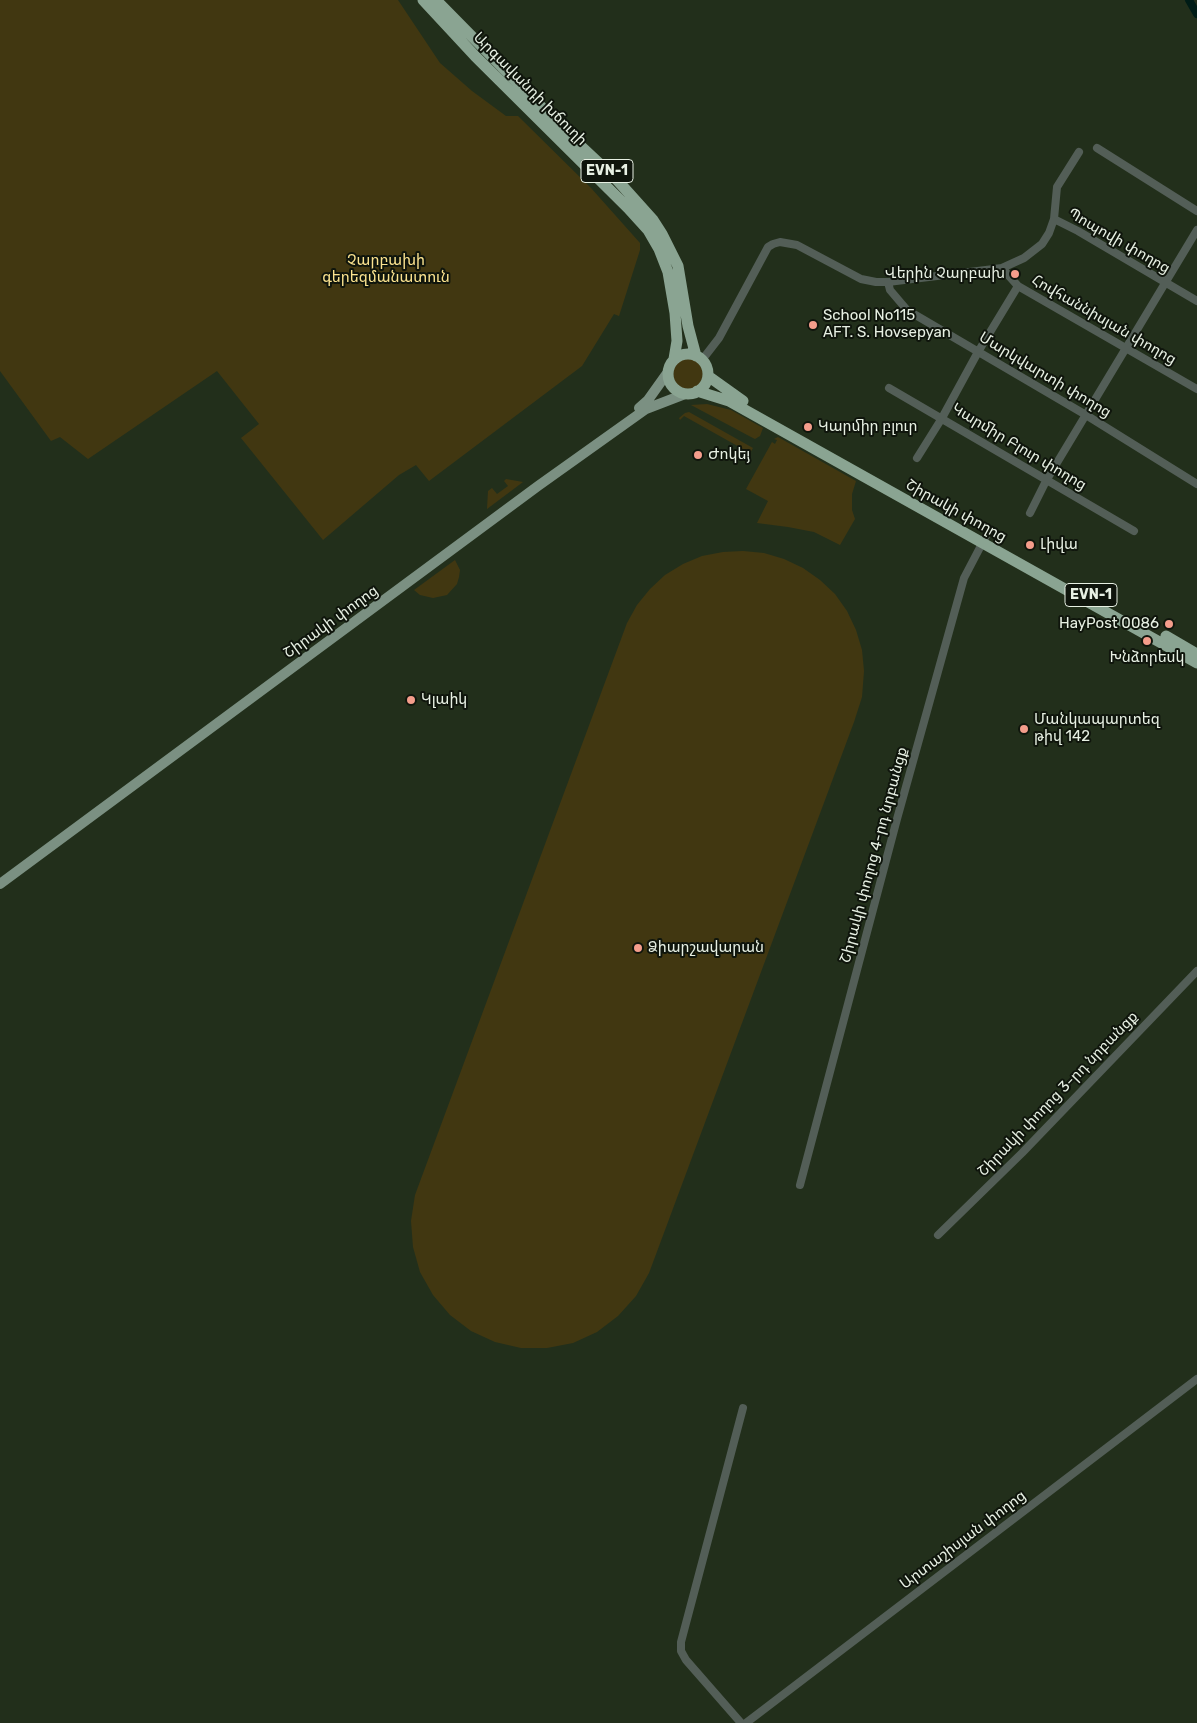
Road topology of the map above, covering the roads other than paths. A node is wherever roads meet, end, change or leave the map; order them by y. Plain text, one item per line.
1 (423, 0) edge
2 (436, 0) edge
3 (1098, 148) dead end
4 (1079, 152) dead end
5 (1197, 211) edge
6 (1054, 219) junction
7 (1197, 230) edge
8 (1002, 268) junction
9 (888, 282) junction
10 (1165, 282) junction
11 (1018, 286) junction
12 (1197, 301) edge
13 (1127, 348) junction
14 (978, 352) junction
15 (699, 358) junction
16 (674, 359) junction
17 (668, 372) junction
18 (708, 376) junction
19 (889, 388) dead end
20 (1197, 390) edge
21 (697, 391) junction
22 (684, 394) junction
23 (1086, 415) junction
24 (942, 418) junction
25 (918, 458) dead end
26 (1046, 481) junction
27 (1197, 484) edge
28 (1030, 513) dead end
29 (1134, 531) dead end
30 (984, 539) junction
31 (1197, 654) edge
32 (1197, 663) edge
33 (0, 878) edge
34 (0, 884) edge
35 (1197, 971) edge
36 (800, 1185) dead end
37 (938, 1235) dead end
38 (1197, 1379) edge
39 (743, 1408) dead end
40 (741, 1723) edge
41 (746, 1723) edge

1 - 16 highway, Արգավանդի խճուղի / EVN-1
2 - 15 highway, Արգավանդի խճուղի / EVN-1
3 - 5 street
4 - 6 street
6 - 8 street
6 - 10 street, Պոպովի փողոց
7 - 10 street
8 - 9 street
8 - 11 street, Հովհաննիսյան փողոց
9 - 14 street, Մարկվարտի փողոց
9 - 15 street
10 - 12 street, Պոպովի փողոց
10 - 13 street
11 - 13 street, Հովհաննիսյան փողոց
11 - 14 street
13 - 20 street, Հովհաննիսյան փողոց
13 - 23 street
14 - 23 street, Մարկվարտի փողոց
14 - 24 street
15 - 16 highway
15 - 18 highway, EVN-1
16 - 17 highway, Շիրակի փողոց / EVN-1
17 - 22 highway
17 - 33 main road, Շիրակի փողոց
18 - 21 highway
18 - 30 highway, Շիրակի փողոց / EVN-1
19 - 24 street, Կարմիր Բլուր փողոց
21 - 22 highway, Շիրակի փողոց
21 - 30 highway, Շիրակի փողոց / EVN-1
22 - 34 main road, Շիրակի փողոց
23 - 26 street
23 - 27 street, Մարկվարտի փողոց
24 - 25 street
24 - 26 street, Կարմիր Բլուր փողոց
26 - 28 street
26 - 29 street, Կարմիր Բլուր փողոց
30 - 31 highway, Շիրակի փողոց / EVN-1
30 - 32 highway, Շիրակի փողոց / EVN-1
30 - 36 street, Շիրակի փողոց 4-րդ նրբանցք
35 - 37 street, Շիրակի փողոց 3-րդ նրբանցք
38 - 41 street, Արտաշիսյան փողոց
39 - 40 street

